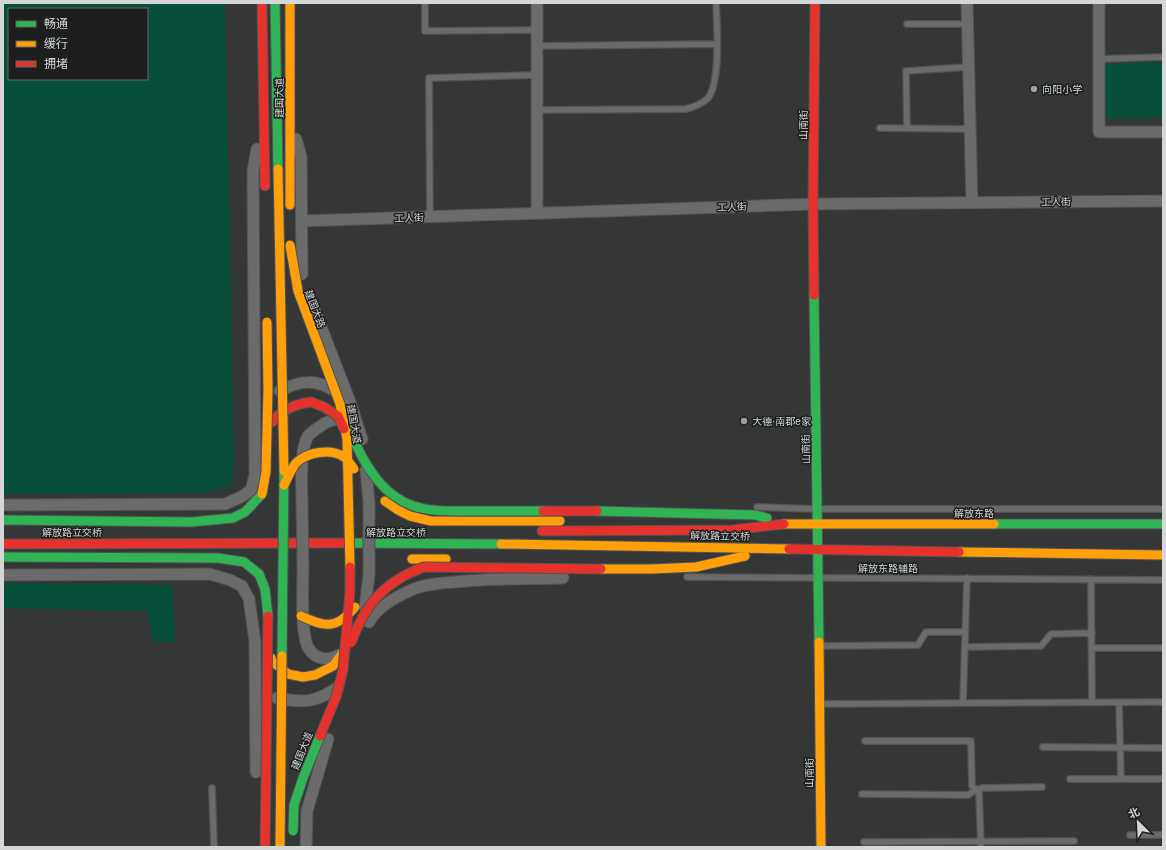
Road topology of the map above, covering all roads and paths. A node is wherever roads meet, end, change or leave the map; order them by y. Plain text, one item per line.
1 (262, 3) edge
2 (275, 3) edge
3 (290, 3) edge
4 (425, 3) edge
5 (537, 3) edge
6 (716, 3) edge
7 (815, 3) edge
8 (967, 3) edge
9 (1099, 3) edge
10 (907, 24) dead end
11 (967, 24) junction
12 (537, 30) junction
13 (717, 44) junction
14 (537, 46) junction
15 (1163, 58) edge
16 (1099, 59) junction
17 (968, 67) junction
18 (537, 75) junction
19 (290, 110) junction
20 (537, 110) junction
21 (264, 117) junction
22 (880, 128) dead end
23 (907, 128) junction
24 (970, 129) junction
25 (1163, 132) edge
26 (265, 190) dead end
27 (1163, 201) edge
28 (972, 203) junction
29 (813, 204) junction
30 (290, 208) dead end
31 (537, 213) junction
32 (430, 217) junction
33 (302, 221) junction
34 (290, 233) dead end
35 (267, 311) dead end
36 (345, 403) junction
37 (254, 420) junction
38 (267, 430) junction
39 (360, 434) junction
40 (346, 435) junction
41 (365, 455) junction
42 (284, 486) junction
43 (3, 505) edge
44 (749, 506) dead end
45 (818, 509) junction
46 (1163, 510) edge
47 (666, 512) junction
48 (3, 520) edge
49 (573, 521) dead end
50 (636, 521) dead end
51 (784, 524) junction
52 (818, 524) junction
53 (1163, 524) edge
54 (764, 526) junction
55 (534, 531) dead end
56 (312, 532) dead end
57 (344, 532) dead end
58 (375, 532) dead end
59 (272, 533) dead end
60 (3, 544) edge
61 (789, 549) junction
62 (818, 550) junction
63 (1163, 555) edge
64 (3, 557) edge
65 (737, 557) junction
66 (507, 559) dead end
67 (672, 559) dead end
68 (406, 561) dead end
69 (652, 570) junction
70 (3, 574) edge
71 (373, 577) junction
72 (684, 577) dead end
73 (819, 577) junction
74 (967, 578) junction
75 (1091, 579) junction
76 (282, 580) junction
77 (1163, 580) edge
78 (965, 632) junction
79 (1092, 633) junction
80 (361, 635) junction
81 (819, 646) junction
82 (965, 647) junction
83 (1092, 648) junction
84 (1163, 648) edge
85 (268, 649) junction
86 (345, 650) junction
87 (345, 675) junction
88 (255, 676) junction
89 (1092, 702) junction
90 (1119, 702) junction
91 (1163, 702) edge
92 (963, 703) junction
93 (820, 704) junction
94 (866, 741) dead end
95 (1043, 747) dead end
96 (1120, 748) junction
97 (1163, 748) edge
98 (1070, 779) dead end
99 (1122, 779) junction
100 (1163, 779) edge
101 (1042, 787) dead end
102 (212, 788) dead end
103 (976, 790) junction
104 (862, 794) dead end
105 (1130, 835) dead end
106 (1163, 835) edge
107 (293, 840) dead end
108 (1074, 841) dead end
109 (864, 842) dead end
110 (981, 844) edge
111 (214, 847) edge
112 (257, 847) edge
113 (265, 847) edge
114 (280, 847) edge
115 (306, 847) edge
116 (820, 847) edge

1 - 21 main road
2 - 42 main road, 建国大道, bridge
3 - 19 main road, 建国大道
4 - 12 lane
5 - 12 street
6 - 13 lane
7 - 29 main road, 山南街
8 - 11 street
9 - 16 street
10 - 11 lane
11 - 17 street
12 - 14 street
13 - 14 lane
13 - 20 lane
14 - 18 street
15 - 16 lane
16 - 25 street
17 - 23 lane
17 - 24 street
18 - 20 street
18 - 32 lane
19 - 30 main road, 建国大道
19 - 33 street, 建国大路
20 - 31 street
21 - 26 main road
21 - 37 street
22 - 23 lane
23 - 24 lane
24 - 28 street
27 - 28 street, 工人街
28 - 29 street, 工人街
29 - 31 street, 工人街
29 - 45 main road, 山南街
31 - 32 street, 工人街
32 - 33 street, 工人街
33 - 36 street, 建国大路
34 - 36 main road, 建国大道, bridge
35 - 38 main road, bridge
36 - 37 street
36 - 39 street, 建国大路
36 - 40 main road, 建国大道, bridge
36 - 47 main road, bridge
37 - 43 street
38 - 40 main road, bridge
38 - 48 main road, bridge
39 - 41 street, 建国大路
39 - 80 street, bridge
40 - 86 main road, 建国大道, bridge
41 - 47 street
41 - 71 street, 建国大路, bridge
42 - 49 main road, bridge
42 - 76 main road, 建国大道, bridge
44 - 45 lane
45 - 46 lane
45 - 52 main road, 山南街
47 - 51 main road
50 - 54 main road
51 - 52 main road, 解放东路
51 - 54 main road, 解放路立交桥
52 - 53 main road, 解放东路
52 - 62 main road, 山南街
54 - 55 main road, 解放路立交桥
56 - 59 main road
57 - 58 main road, 解放路立交桥
60 - 61 main road, 解放路立交桥
61 - 62 main road
61 - 65 main road
62 - 63 main road
62 - 73 main road, 山南街
64 - 85 main road, bridge
65 - 67 main road
65 - 69 main road
66 - 68 main road
69 - 80 street
69 - 87 main road, bridge
70 - 88 street
71 - 76 main road, bridge
71 - 80 street, 建国大路
72 - 73 lane, 解放东路辅路
73 - 74 lane, 解放东路辅路
73 - 81 main road, 山南街
74 - 75 lane, 解放东路辅路
74 - 78 lane
75 - 77 lane, 解放东路辅路
75 - 79 lane
76 - 114 main road, 建国大道, bridge
78 - 81 lane
78 - 82 lane
79 - 82 lane
79 - 83 lane
80 - 87 street
81 - 93 main road, 山南街
82 - 92 lane
83 - 84 lane
83 - 89 lane
85 - 86 main road, bridge
85 - 113 main road, bridge
86 - 87 main road, 建国大道, bridge
87 - 88 street
87 - 107 main road, 建国大道, bridge
87 - 115 street
88 - 112 street
89 - 90 lane
89 - 92 lane
90 - 91 lane
90 - 96 lane
92 - 93 lane
93 - 116 main road, 山南街
94 - 103 lane
95 - 96 lane
96 - 97 lane
96 - 99 lane
98 - 99 lane
99 - 100 lane
101 - 103 lane
102 - 111 lane
103 - 104 lane
103 - 110 lane
105 - 106 lane
108 - 110 lane
109 - 110 lane

